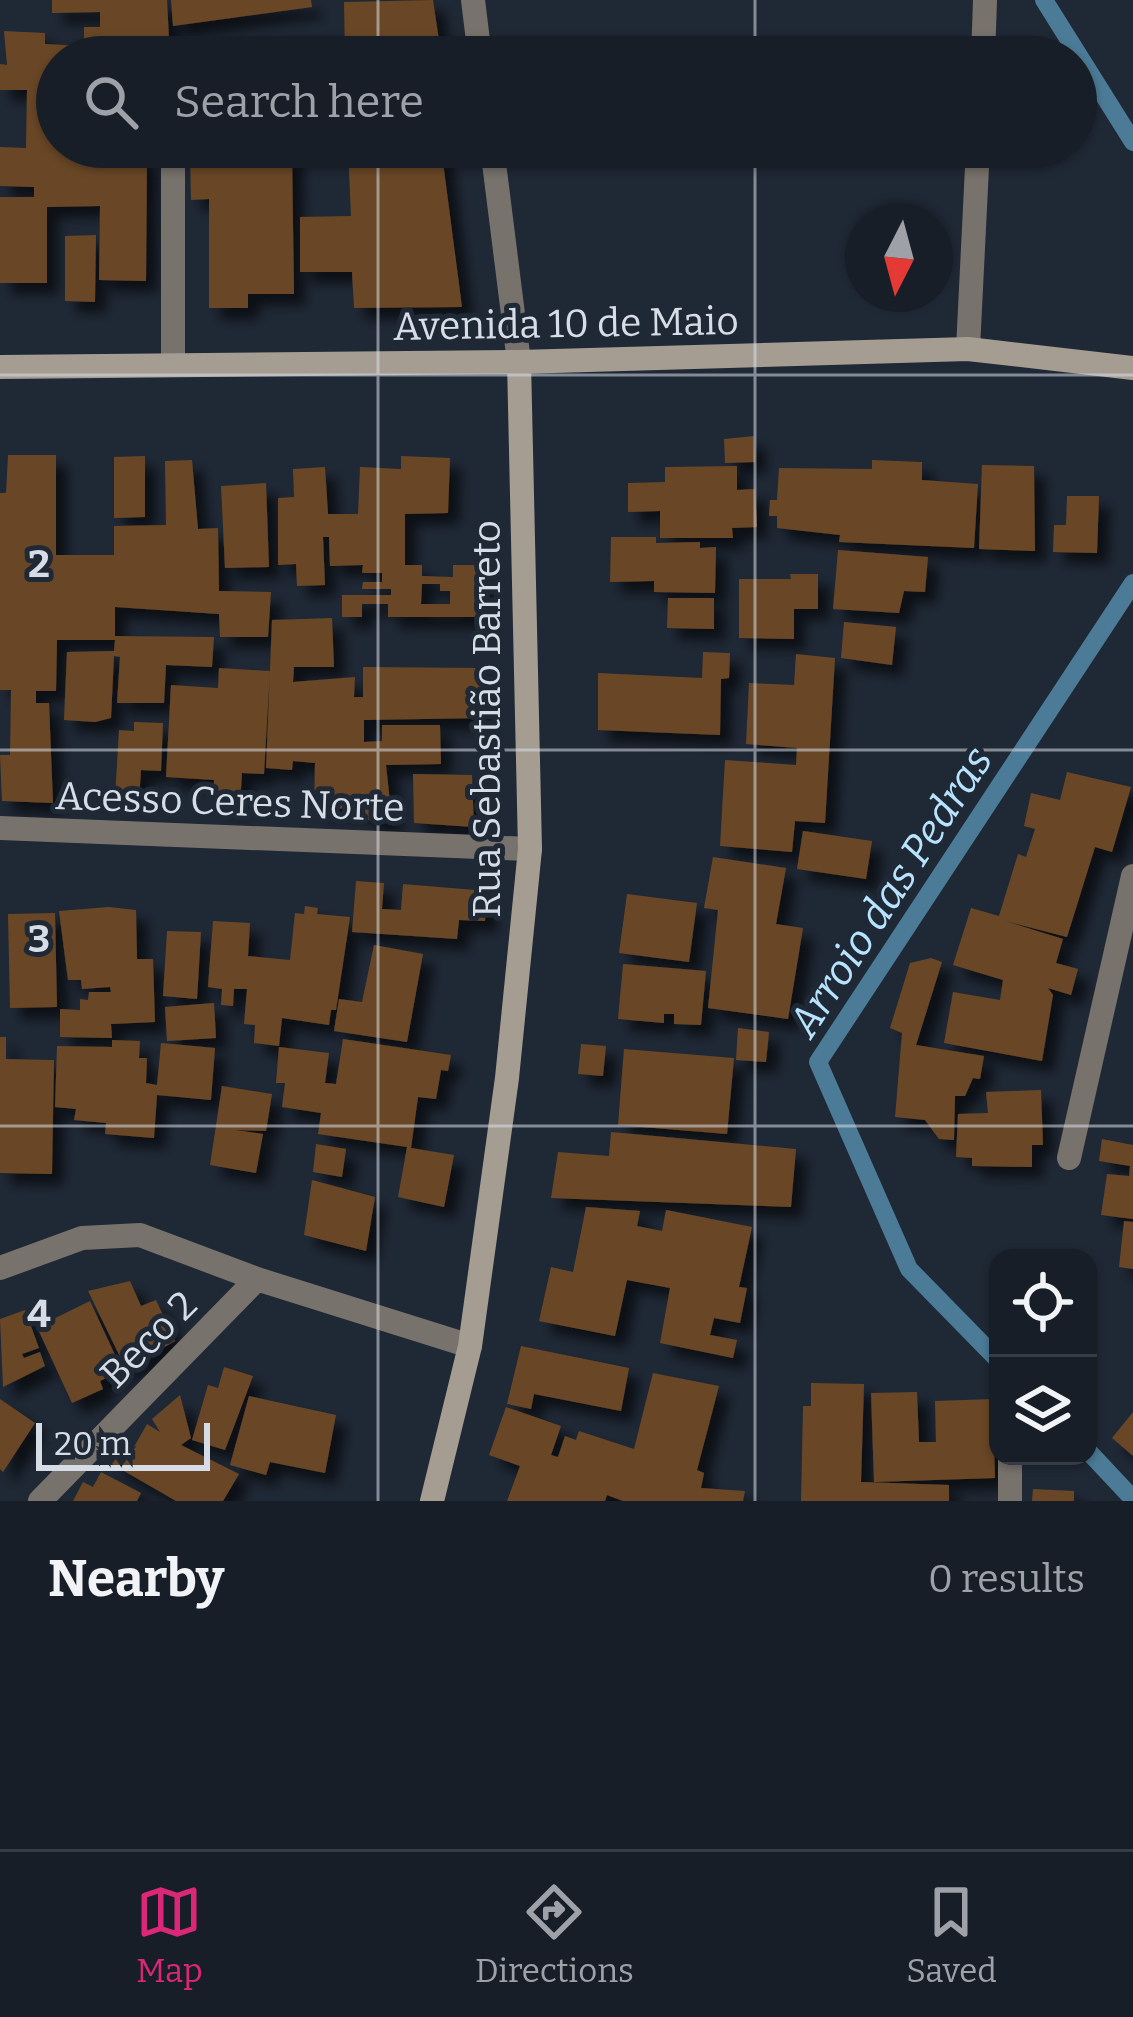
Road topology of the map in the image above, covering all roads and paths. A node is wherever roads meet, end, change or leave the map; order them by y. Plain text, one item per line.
1 (472, 0) edge
2 (986, 0) edge
3 (477, 36) edge
4 (983, 36) edge
5 (173, 168) edge
6 (494, 168) edge
7 (977, 168) edge
8 (968, 349) junction
9 (519, 362) junction
10 (173, 365) junction
11 (0, 367) edge
12 (1133, 368) edge
13 (0, 828) edge
14 (530, 849) junction
15 (1133, 876) edge
16 (1069, 1158) dead end
17 (0, 1268) edge
18 (257, 1279) junction
19 (470, 1346) junction
20 (1010, 1465) edge
21 (40, 1501) edge
22 (431, 1501) edge
23 (1010, 1501) edge

1 - 3 street
2 - 4 street
5 - 10 street
6 - 9 street, Rua Sebastião Barreto
7 - 8 street
8 - 9 street, Avenida 10 de Maio
8 - 12 street, Avenida 10 de Maio
9 - 10 street, Avenida 10 de Maio
9 - 14 street, Rua Sebastião Barreto
10 - 11 street, Avenida 10 de Maio
13 - 14 street, Acesso Ceres Norte
14 - 19 street, Rua Sebastião Barreto
15 - 16 street
17 - 18 street
18 - 19 street
18 - 21 street, Beco 2
19 - 22 street, Rua Sebastião Barreto
20 - 23 street

